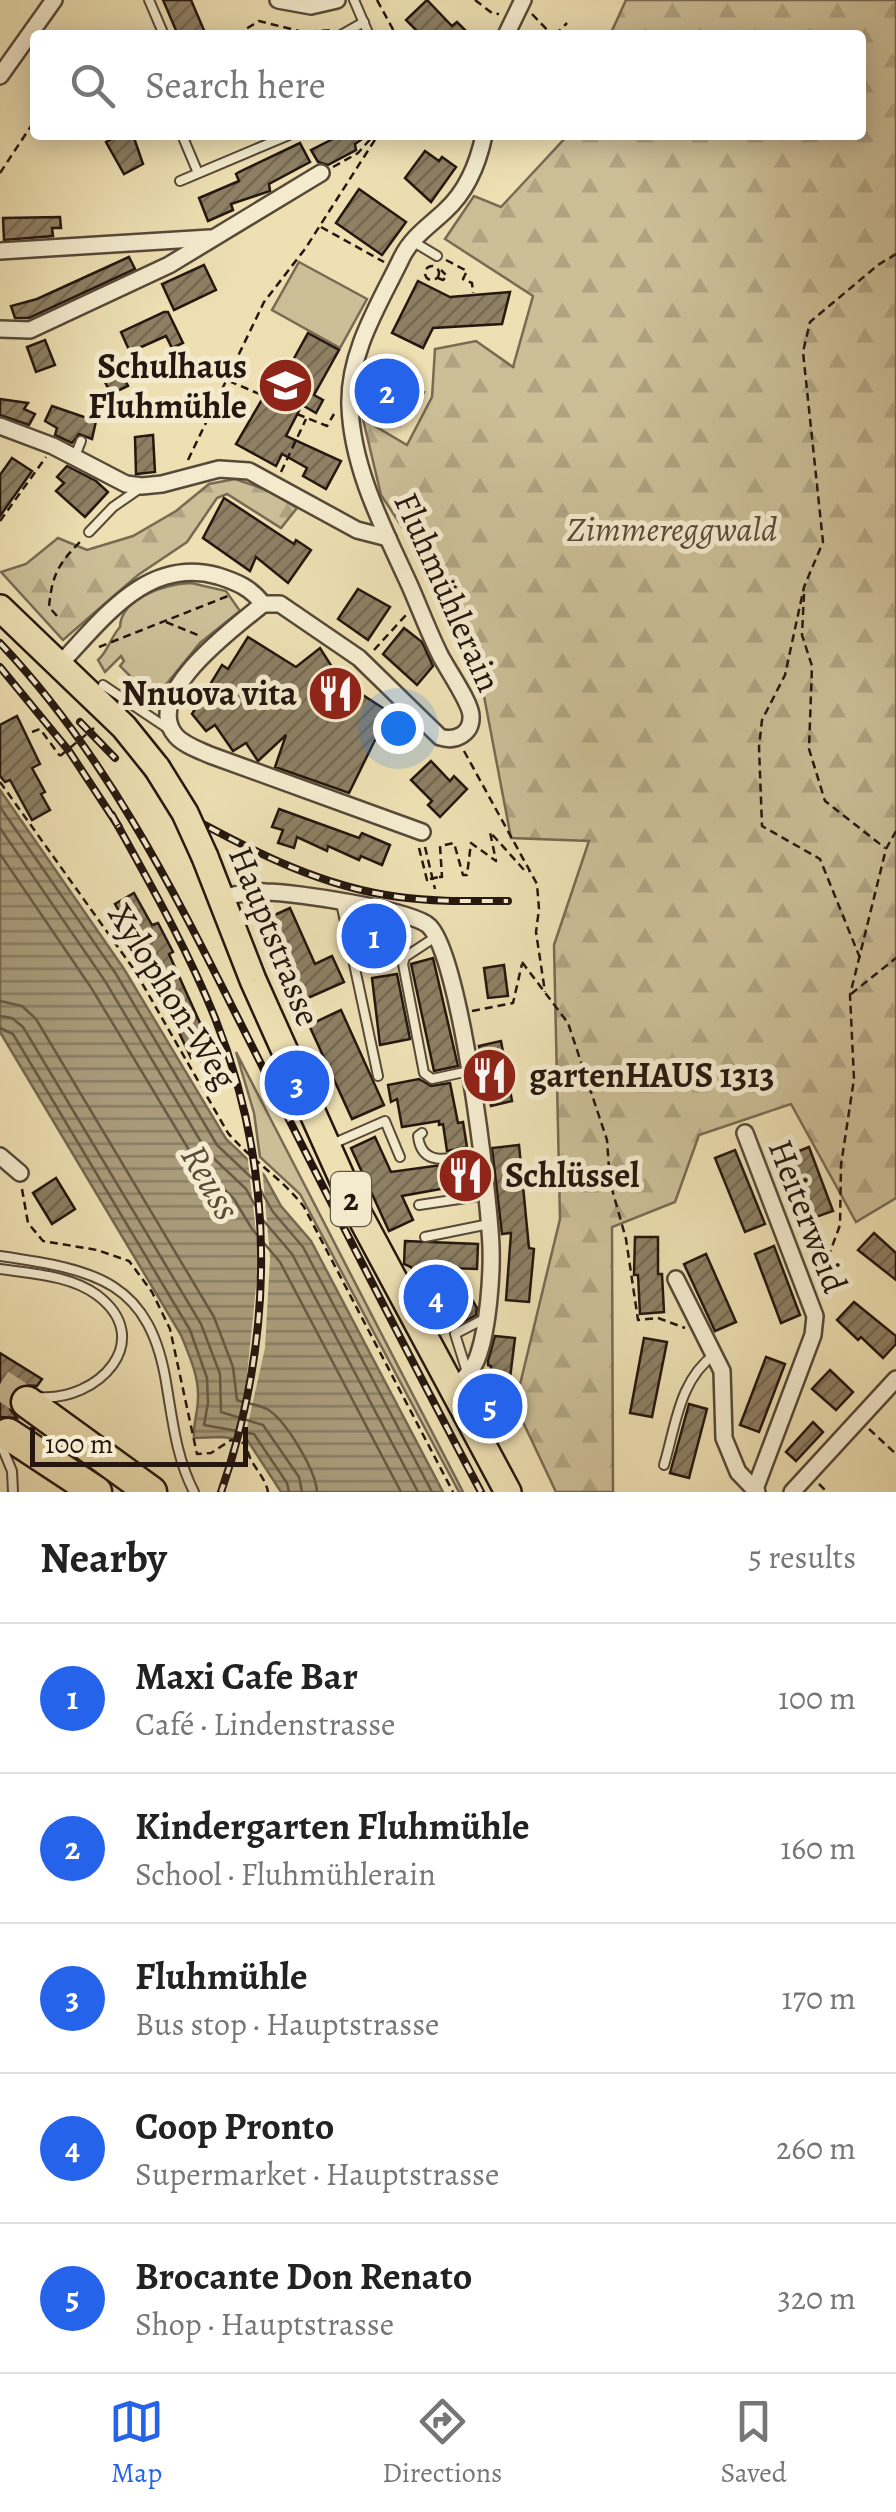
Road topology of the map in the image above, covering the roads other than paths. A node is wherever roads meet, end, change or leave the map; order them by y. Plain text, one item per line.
1 (54, 0) edge
2 (149, 0) edge
3 (278, 0) edge
4 (336, 0) edge
5 (354, 0) edge
6 (525, 5) edge
7 (364, 22) junction
8 (33, 30) edge
9 (162, 30) edge
10 (349, 30) edge
11 (367, 30) edge
12 (509, 30) edge
13 (30, 34) edge
14 (0, 76) edge
15 (184, 140) edge
16 (268, 140) edge
17 (483, 140) edge
18 (198, 173) junction
19 (320, 173) road end
20 (180, 181) dead end
21 (214, 238) junction
22 (412, 241) junction
23 (0, 251) edge
24 (438, 256) road end
25 (0, 329) edge
26 (0, 426) edge
27 (142, 486) junction
28 (90, 532) road end
29 (388, 538) junction
30 (264, 604) junction
31 (0, 608) edge
32 (65, 670) junction
33 (103, 684) dead end
34 (173, 733) junction
35 (422, 832) road end
36 (220, 898) junction
37 (348, 904) junction
38 (438, 936) junction
39 (469, 1071) junction
40 (378, 1076) dead end
41 (422, 1132) dead end
42 (745, 1134) dead end
43 (326, 1146) junction
44 (482, 1151) junction
45 (0, 1156) edge
46 (400, 1156) dead end
47 (20, 1173) road end
48 (486, 1196) junction
49 (419, 1205) dead end
50 (488, 1224) junction
51 (425, 1238) dead end
52 (0, 1256) edge
53 (0, 1269) edge
54 (676, 1279) dead end
55 (484, 1319) junction
56 (715, 1354) junction
57 (896, 1379) edge
58 (460, 1382) junction
59 (22, 1398) joint
60 (4, 1438) edge
61 (664, 1466) dead end
62 (756, 1490) edge
63 (12, 1492) edge
64 (96, 1492) edge
65 (151, 1492) edge
66 (194, 1492) edge
67 (508, 1492) edge
68 (792, 1492) edge

1 - 8 street
2 - 9 lane
3 - 4 street
5 - 7 lane
6 - 12 street
7 - 10 lane
7 - 11 lane
13 - 14 street
15 - 18 lane
16 - 18 lane
17 - 22 street, Fluhmühlerain
18 - 20 lane
19 - 21 street
21 - 23 street
21 - 25 street
22 - 24 lane
22 - 29 street, Fluhmühlerain
26 - 27 street
27 - 28 lane
27 - 29 street
29 - 30 street, Fluhmühlerain
30 - 32 street, Fluhmühlerain
30 - 34 street
31 - 32 main road, Hauptstrasse / 2
32 - 36 main road, Hauptstrasse / 2, bridge
33 - 34 lane
34 - 35 street
36 - 37 street
36 - 43 main road, Hauptstrasse / 2
37 - 38 street
37 - 40 lane
38 - 39 street
38 - 39 lane
39 - 44 street
41 - 44 lane
42 - 62 street, Heiterweid
43 - 46 lane
43 - 58 main road, Hauptstrasse / 2
44 - 48 street
45 - 47 street
48 - 49 lane
48 - 50 street
50 - 51 lane
50 - 55 street
52 - 66 lane
53 - 59 lane
54 - 56 street, Heiterweid
55 - 58 street
55 - 58 lane
56 - 61 lane
56 - 62 street, Heiterweid
57 - 68 street
58 - 67 main road, Hauptstrasse / 2
59 - 65 highway
60 - 63 lane
60 - 64 highway

